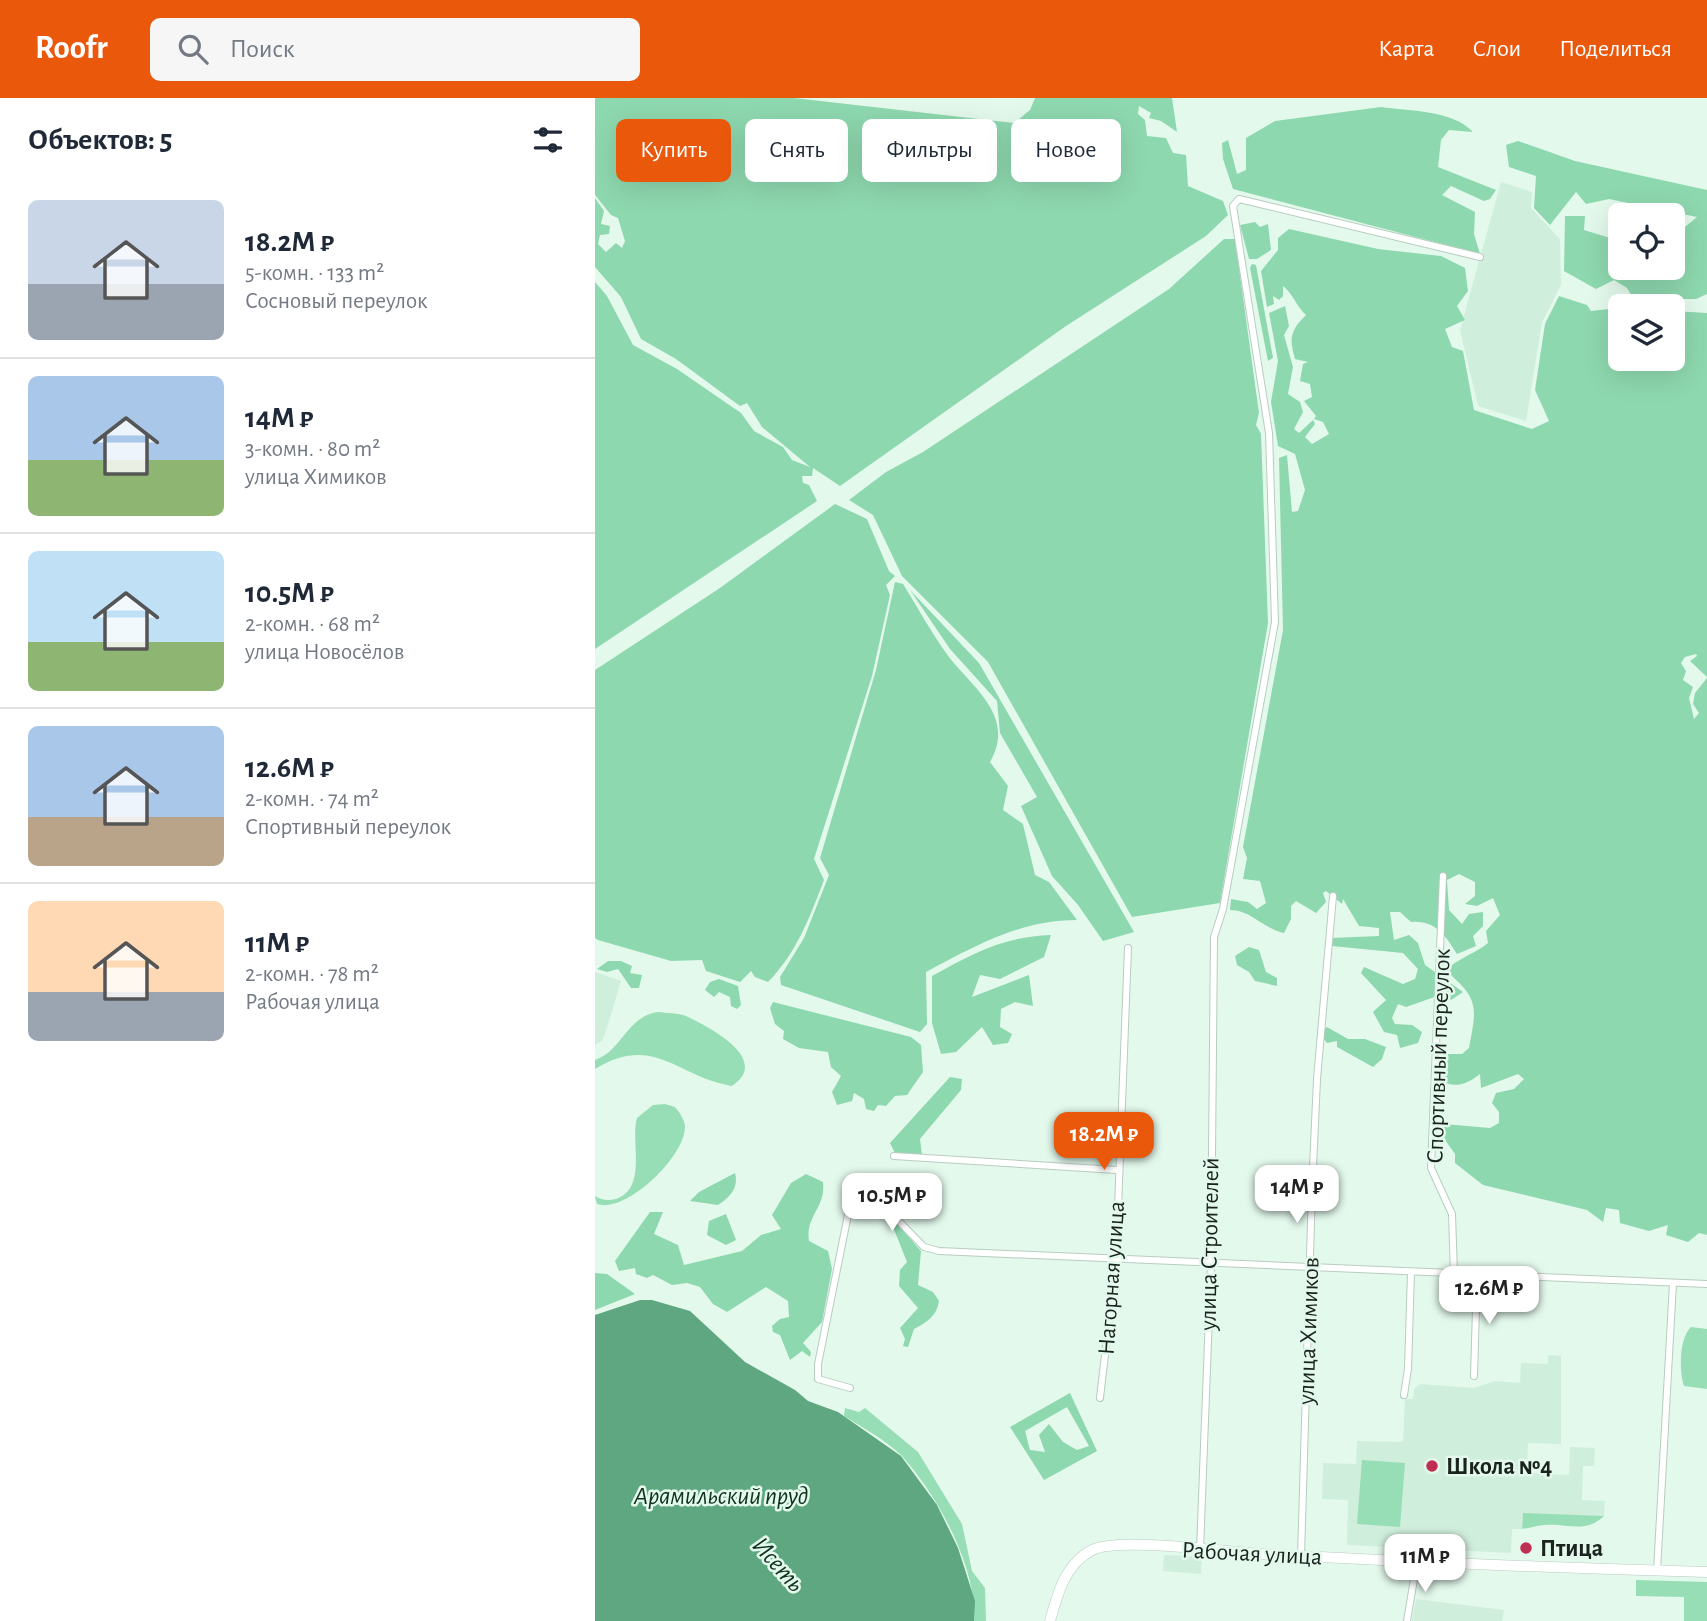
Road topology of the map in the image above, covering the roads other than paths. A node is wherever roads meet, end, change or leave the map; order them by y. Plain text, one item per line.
1 (1480, 257) dead end
2 (1443, 876) dead end
3 (1333, 896) dead end
4 (1128, 948) dead end
5 (894, 1156) dead end
6 (1117, 1170) junction
7 (1116, 1260) junction
8 (1211, 1264) junction
9 (1310, 1268) junction
10 (1411, 1272) junction
11 (1454, 1274) junction
12 (1477, 1275) junction
13 (1673, 1283) junction
14 (1707, 1284) edge
15 (1474, 1376) dead end
16 (850, 1388) dead end
17 (1404, 1395) dead end
18 (1100, 1398) dead end
19 (1200, 1550) junction
20 (1301, 1556) junction
21 (1417, 1561) junction
22 (1657, 1571) junction
23 (1707, 1572) edge
24 (1050, 1621) edge
25 (1407, 1621) edge

1 - 8 street, улица Строителей
2 - 11 street, Спортивный переулок
3 - 9 street, улица Химиков
4 - 6 street, Нагорная улица
5 - 6 street
6 - 7 street, Нагорная улица
7 - 8 street
7 - 16 street
7 - 18 street, Нагорная улица
8 - 9 street
8 - 19 street, улица Строителей
9 - 10 street
9 - 20 street, улица Химиков
10 - 11 street
10 - 17 street
11 - 12 street
12 - 13 street
12 - 15 street
13 - 14 street
13 - 22 street
19 - 20 main road, Рабочая улица
19 - 24 main road, Рабочая улица
20 - 21 main road, Рабочая улица
21 - 22 main road, Рабочая улица
21 - 25 street
22 - 23 main road, Рабочая улица

